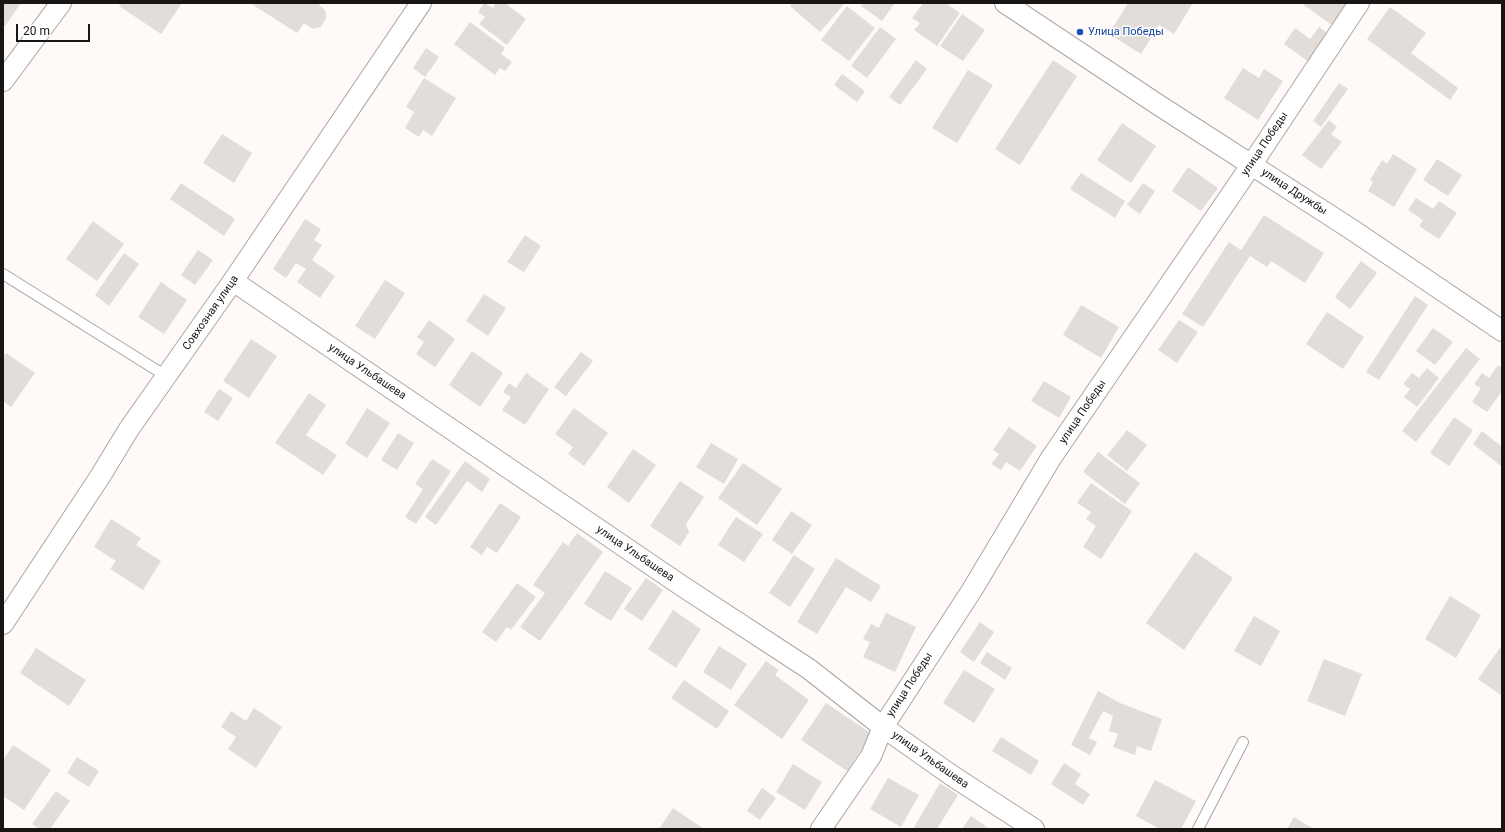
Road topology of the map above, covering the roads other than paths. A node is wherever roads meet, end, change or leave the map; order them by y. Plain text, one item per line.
1 (61, 3) edge
2 (421, 3) edge
3 (1005, 3) edge
4 (1359, 3) edge
5 (3, 81) edge
6 (1252, 164) junction
7 (3, 274) edge
8 (233, 282) junction
9 (1502, 331) edge
10 (166, 376) junction
11 (3, 624) edge
12 (883, 727) junction
13 (1243, 742) dead end
14 (821, 829) edge
15 (1034, 829) edge
16 (1198, 829) edge

1 - 5 street
2 - 8 street, Совхозная улица
3 - 6 street, улица Дружбы
4 - 6 street, улица Победы
6 - 9 street, улица Дружбы
6 - 12 street, улица Победы
7 - 10 lane
8 - 10 street, Совхозная улица
8 - 12 street, улица Ульбашева
10 - 11 street, Совхозная улица
12 - 14 street, улица Победы
12 - 15 street, улица Ульбашева
13 - 16 lane

